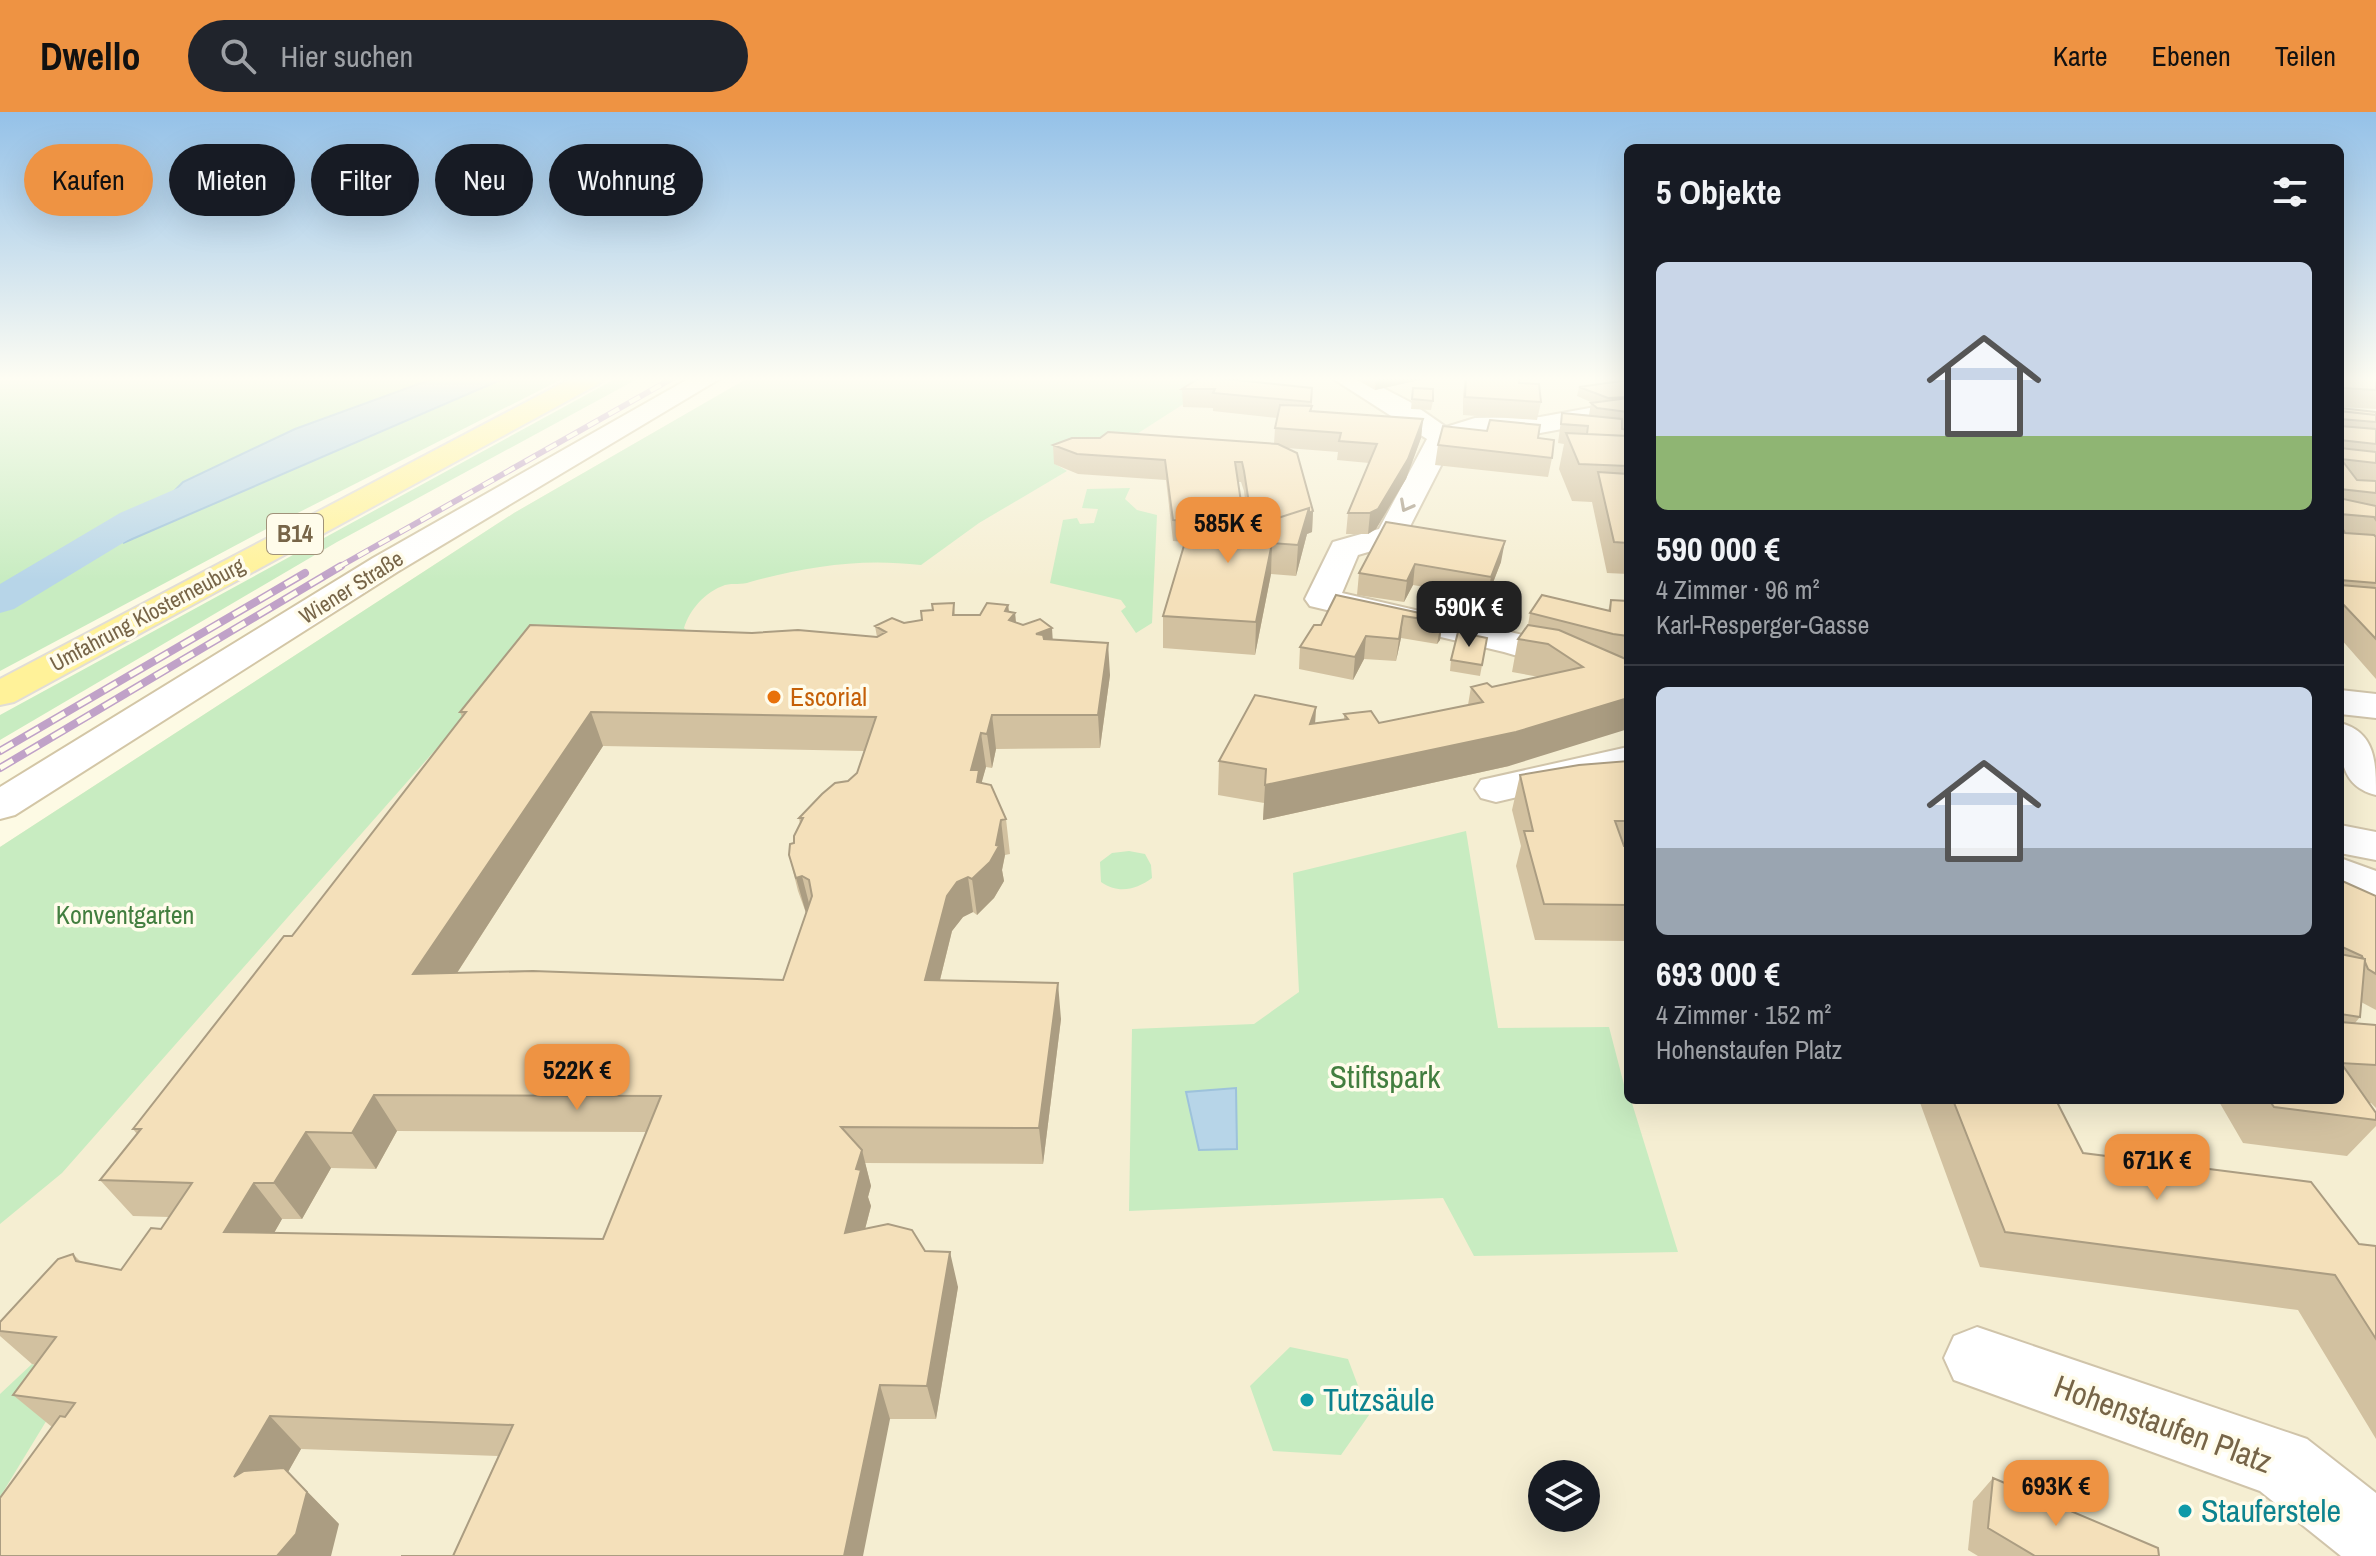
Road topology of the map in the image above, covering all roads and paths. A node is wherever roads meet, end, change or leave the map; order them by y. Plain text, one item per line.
1 (465, 445) edge
2 (592, 445) edge
3 (1438, 445) edge
4 (1624, 676) edge
5 (0, 694) edge
6 (2344, 702) edge
7 (2376, 706) edge
8 (2344, 740) edge
9 (1624, 760) edge
10 (2376, 782) edge
11 (1496, 789) dead end
12 (0, 806) edge
13 (2344, 840) edge
14 (2376, 846) edge
15 (2344, 875) edge
16 (2376, 889) edge
17 (1977, 1358) dead end
18 (2376, 1538) edge

1 - 5 main road, Umfahrung Klosterneuburg / B14
2 - 12 street, Wiener Straße
3 -> 4 street
6 - 7 street
8 - 10 street
9 - 11 street
13 - 14 street
15 - 16 street
17 - 18 street, Hohenstaufen Platz

